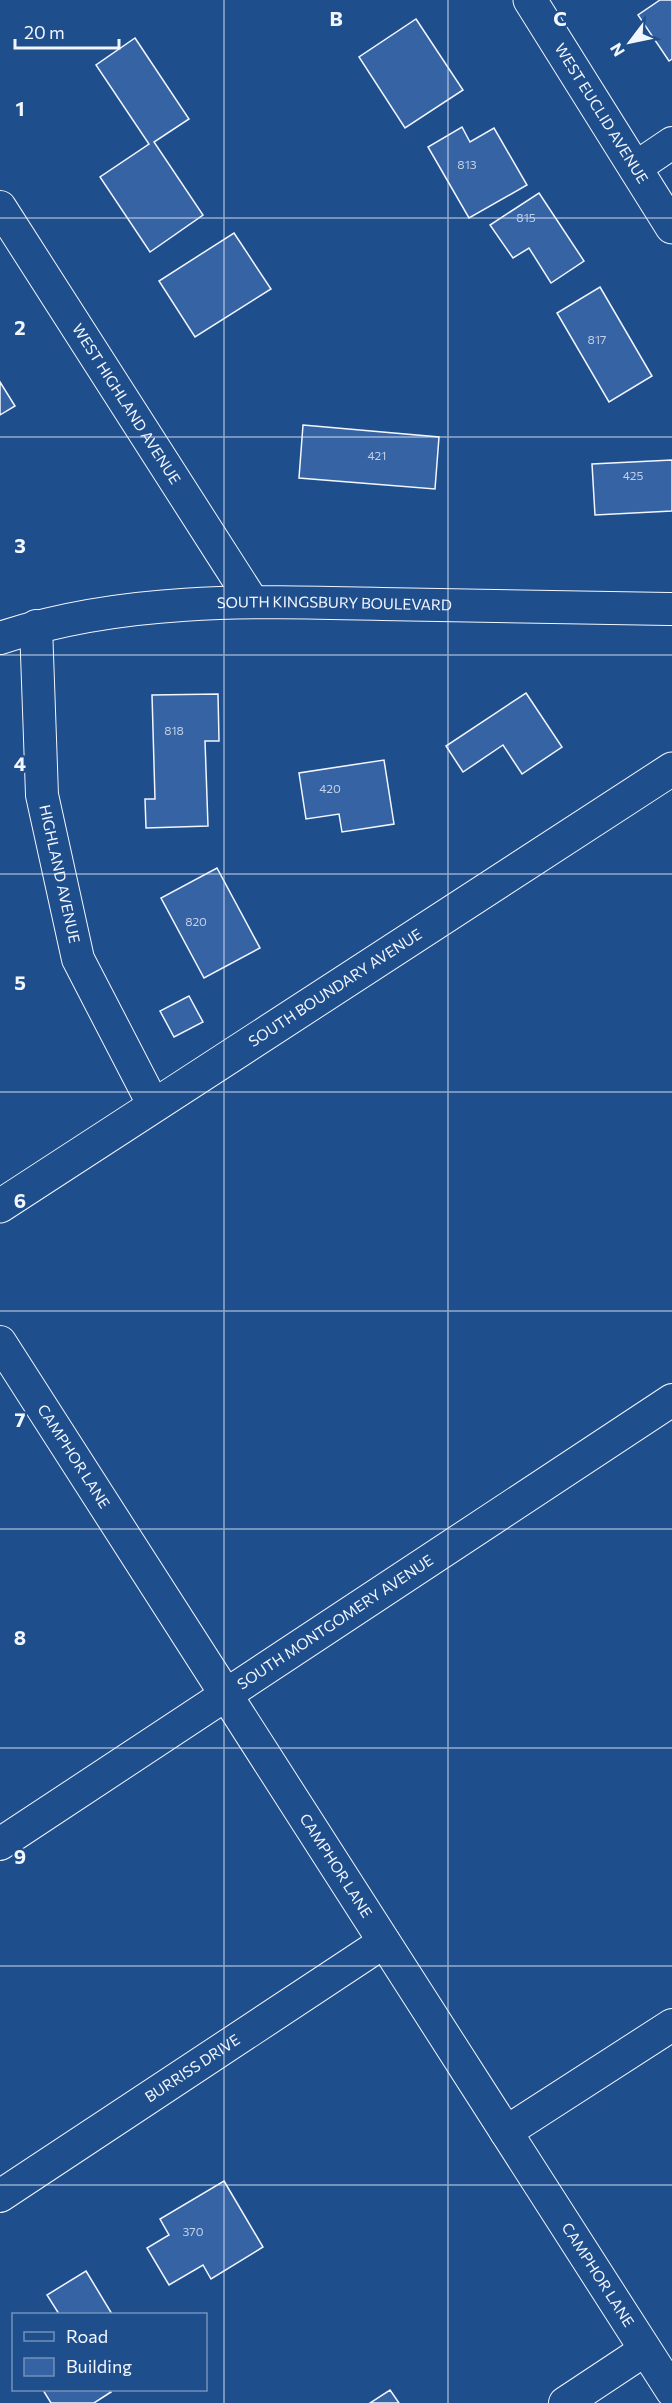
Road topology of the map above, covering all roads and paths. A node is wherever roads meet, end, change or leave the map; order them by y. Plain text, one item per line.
1 (530, 0) edge
2 (672, 143) edge
3 (635, 168) junction
4 (0, 207) edge
5 (672, 227) edge
6 (252, 601) junction
7 (672, 609) edge
8 (36, 626) junction
9 (0, 638) edge
10 (672, 769) edge
11 (153, 1104) junction
12 (0, 1206) edge
13 (0, 1342) edge
14 (672, 1400) edge
15 (225, 1694) junction
16 (0, 1844) edge
17 (384, 1942) junction
18 (672, 2025) edge
19 (506, 2132) junction
20 (0, 2196) edge
21 (645, 2350) junction
22 (672, 2391) edge
23 (565, 2403) edge

1 - 3 street, WEST EUCLID AVENUE
2 - 3 street
3 - 5 street, WEST EUCLID AVENUE
4 - 6 street, WEST HIGHLAND AVENUE
6 - 7 street, SOUTH KINGSBURY BOULEVARD
6 - 8 street, SOUTH KINGSBURY BOULEVARD
8 - 9 street, SOUTH KINGSBURY BOULEVARD
8 - 11 street, HIGHLAND AVENUE
10 - 11 street, SOUTH BOUNDARY AVENUE
11 - 12 street, SOUTH BOUNDARY AVENUE
13 - 15 street, CAMPHOR LANE
14 - 15 street, SOUTH MONTGOMERY AVENUE
15 - 16 street, SOUTH MONTGOMERY AVENUE
15 - 17 street, CAMPHOR LANE
17 - 19 street, CAMPHOR LANE
17 - 20 street, BURRISS DRIVE
18 - 19 street
19 - 21 street, CAMPHOR LANE
21 - 22 street, CAMPHOR LANE
21 - 23 street

